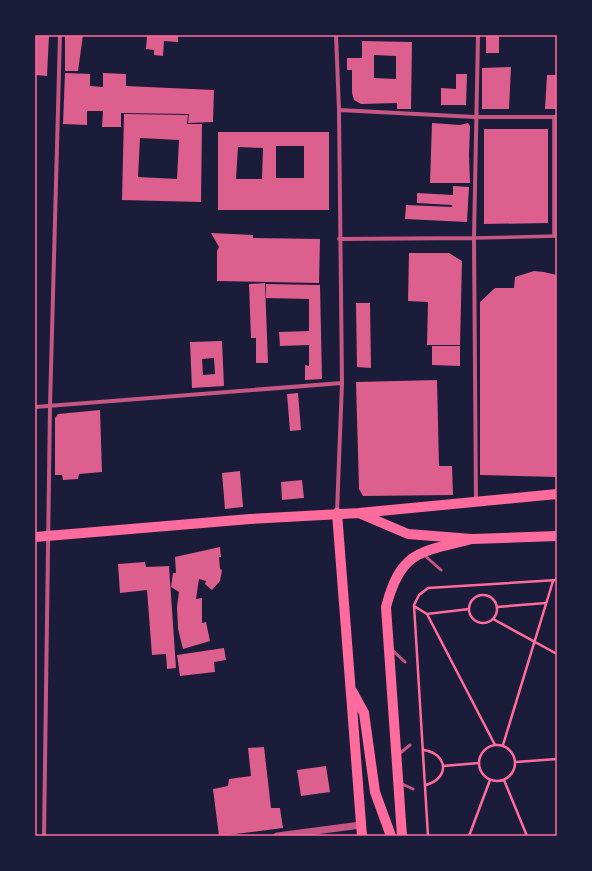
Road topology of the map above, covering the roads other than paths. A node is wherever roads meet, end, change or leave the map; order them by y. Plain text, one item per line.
1 (60, 35) edge
2 (336, 35) edge
3 (478, 35) edge
4 (339, 110) junction
5 (475, 117) junction
6 (555, 117) edge
7 (556, 236) edge
8 (474, 238) junction
9 (339, 239) junction
10 (342, 383) junction
11 (50, 406) junction
12 (35, 407) edge
13 (557, 494) edge
14 (476, 501) junction
15 (338, 513) junction
16 (359, 513) junction
17 (47, 536) junction
18 (557, 536) edge
19 (35, 537) edge
20 (472, 539) junction
21 (420, 552) junction
22 (441, 570) dead end
23 (390, 648) junction
24 (405, 662) dead end
25 (350, 687) junction
26 (410, 744) dead end
27 (397, 756) junction
28 (399, 783) junction
29 (413, 789) dead end
30 (361, 825) junction
31 (44, 836) edge
32 (277, 836) edge
33 (362, 836) edge
34 (391, 836) edge
35 (402, 836) edge

1 - 11 street
2 - 4 street
3 - 5 street
4 - 5 street
4 - 9 street
5 - 6 street
5 - 8 street
6 - 7 street
7 - 8 street
8 - 9 street
8 - 14 street
9 - 10 street
10 - 11 street
10 - 15 street
11 - 12 street
11 - 17 street
13 - 14 main road
14 - 16 main road
15 - 16 main road
15 - 17 main road
15 - 25 main road
16 - 20 main road
17 - 19 main road
17 - 31 street
18 - 20 main road
20 - 21 main road
21 - 22 lane
21 - 23 main road
23 - 24 lane
23 - 27 main road
25 - 30 main road
25 - 34 main road
26 - 27 lane
27 - 28 main road
28 - 29 lane
28 - 35 main road
30 - 32 street
30 - 33 main road

